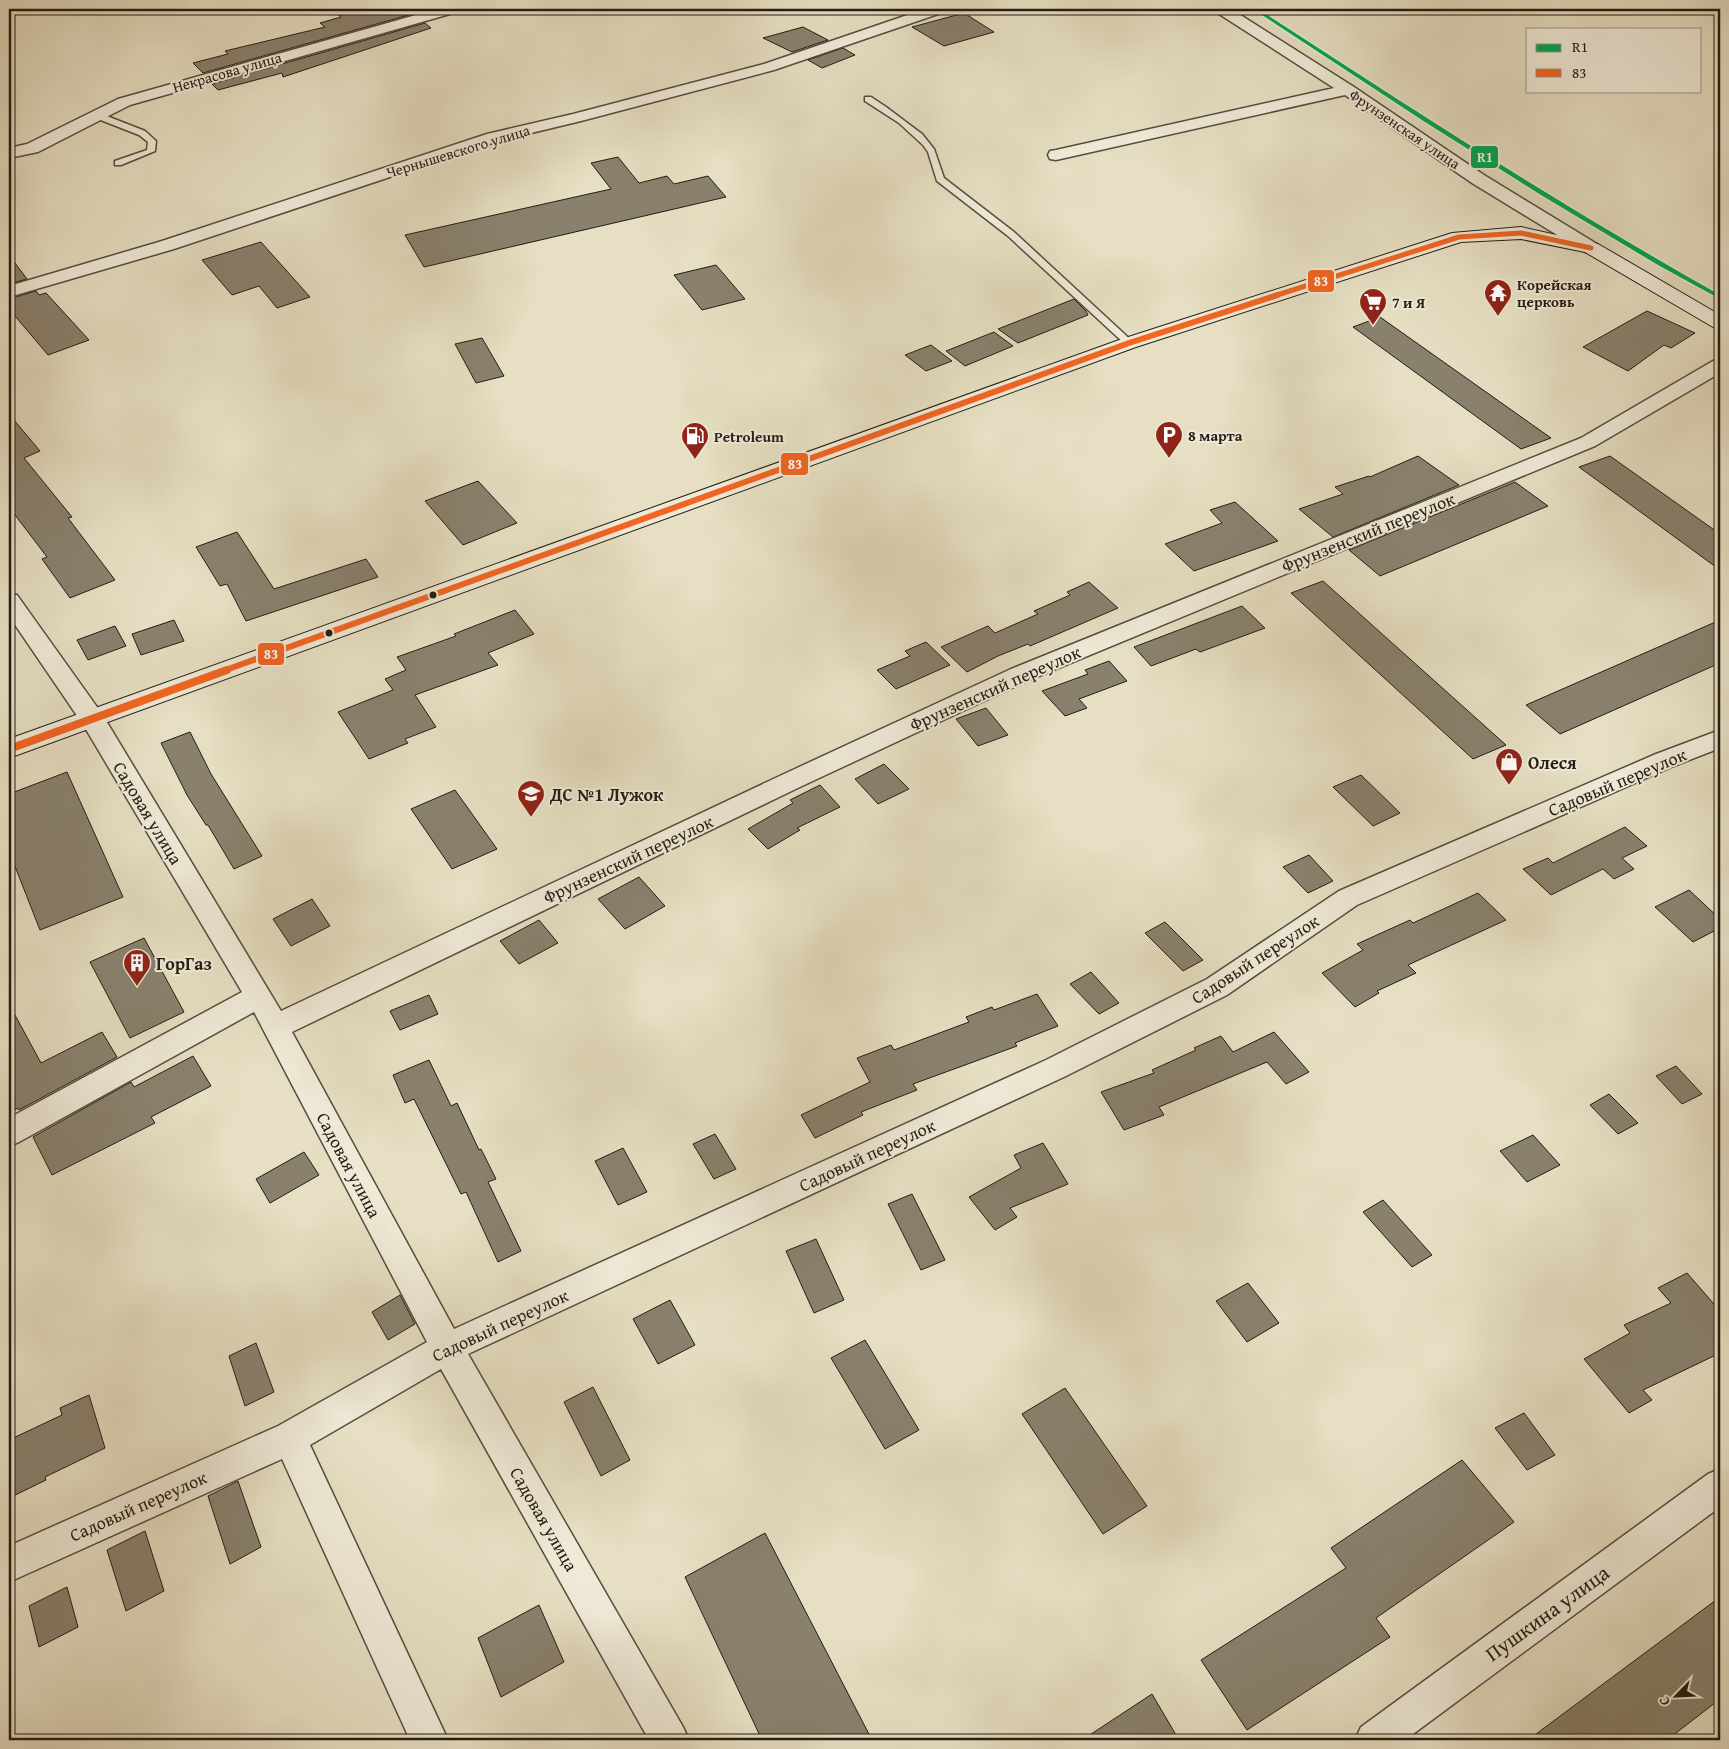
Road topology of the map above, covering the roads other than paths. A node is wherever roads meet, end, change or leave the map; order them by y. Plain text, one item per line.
1 (452, 9) edge
2 (939, 9) edge
3 (1220, 9) edge
4 (1348, 90) junction
5 (868, 99) dead end
6 (96, 115) junction
7 (9, 153) edge
8 (1056, 155) dead end
9 (118, 163) dead end
10 (1591, 248) junction
11 (9, 292) edge
12 (1720, 323) edge
13 (1129, 343) junction
14 (1720, 364) edge
15 (9, 600) edge
16 (92, 720) junction
17 (1720, 739) edge
18 (9, 749) edge
19 (259, 996) junction
20 (275, 1027) junction
21 (9, 1133) edge
22 (447, 1348) junction
23 (290, 1438) junction
24 (1720, 1486) edge
25 (9, 1564) edge
26 (428, 1740) edge
27 (670, 1740) edge
28 (1374, 1740) edge

1 - 6 street, Некрасова улица
2 - 11 street, Чернышевского улица
3 - 4 street, Фрунзенская улица
4 - 8 street
4 - 10 street, Фрунзенская улица
5 - 13 lane
6 - 7 street, Некрасова улица
6 - 9 lane
10 - 12 street, Фрунзенская улица
10 - 13 street
13 - 16 street
14 - 20 street, Фрунзенский переулок
15 - 16 street, Садовая улица
16 - 18 street
16 - 19 street, Садовая улица
17 - 22 street, Садовый переулок
19 - 20 street, Садовая улица
19 - 21 street
20 - 22 street, Садовая улица
22 - 23 street, Садовый переулок
22 - 27 street, Садовая улица
23 - 25 street, Садовый переулок
23 - 26 street
24 - 28 street, Пушкина улица

